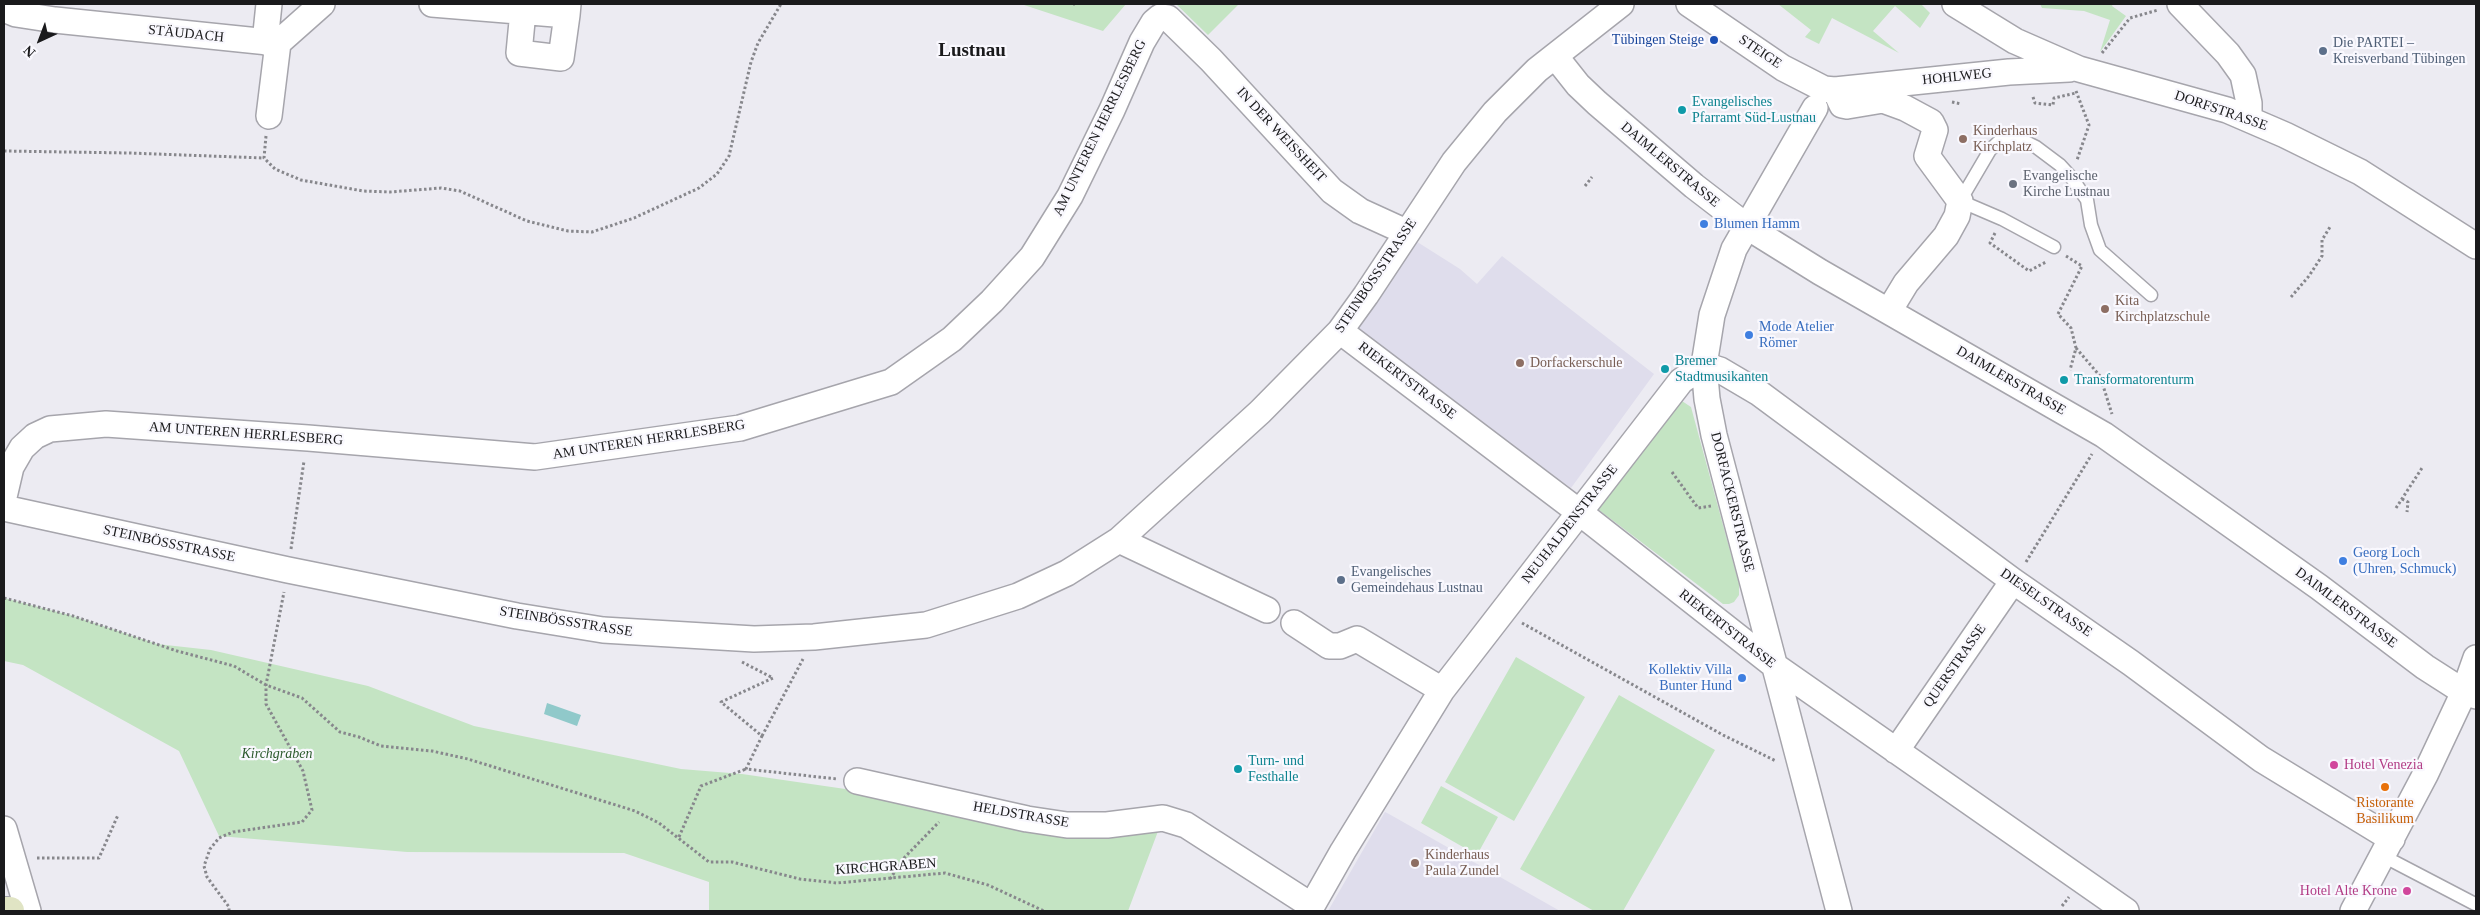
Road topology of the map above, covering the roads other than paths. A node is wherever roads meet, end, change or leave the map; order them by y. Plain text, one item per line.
1 (269, 4) edge
2 (322, 4) edge
3 (432, 4) edge
4 (1621, 4) edge
5 (1690, 4) edge
6 (1955, 4) edge
7 (2171, 6) edge
8 (4, 9) edge
9 (567, 9) edge
10 (523, 11) junction
11 (108, 15) edge
12 (1168, 18) joint
13 (272, 42) junction
14 (1555, 56) junction
15 (2088, 71) junction
16 (1835, 90) junction
17 (1815, 108) dead end
18 (269, 116) road end
19 (2249, 118) junction
20 (1960, 201) junction
21 (1746, 226) junction
22 (1406, 232) junction
23 (2476, 246) edge
24 (2059, 250) road end
25 (2150, 294) dead end
26 (1889, 311) junction
27 (1340, 331) junction
28 (1704, 364) junction
29 (4, 498) edge
30 (4, 508) edge
31 (1579, 512) junction
32 (1119, 540) junction
33 (2013, 581) junction
34 (1267, 610) dead end
35 (1294, 623) dead end
36 (2476, 658) edge
37 (1775, 666) junction
38 (1442, 690) junction
39 (2470, 694) edge
40 (1896, 751) junction
41 (857, 781) road end
42 (7, 847) edge
43 (2387, 848) junction
44 (2476, 904) edge
45 (1310, 909) edge
46 (4, 911) edge
47 (10, 911) edge
48 (28, 911) edge
49 (1839, 911) edge
50 (2126, 911) edge
51 (2353, 911) edge

1 - 13 street
2 - 13 street
3 - 10 street
4 - 14 street, STEINBÖSSSTRASSE
5 - 16 street, STEIGE
6 - 15 street, DORFSTRASSE
7 - 19 street
8 - 11 street, STÄUDACH
9 - 10 street
9 - 10 street
11 - 13 street, STÄUDACH
12 - 22 street, IN DER WEISSHEIT
12 - 29 street, AM UNTEREN HERRLESBERG
13 - 18 street
14 - 21 street, DAIMLERSTRASSE
14 - 22 street, STEINBÖSSSTRASSE
15 - 16 street, HOHLWEG
15 - 19 street, DORFSTRASSE
16 - 20 street
17 - 21 street, DORFACKERSTRASSE
19 - 23 street, DORFSTRASSE
20 - 24 lane
20 - 25 lane
20 - 26 street
21 - 26 street, DAIMLERSTRASSE
21 - 28 street, DORFACKERSTRASSE
22 - 27 street, STEINBÖSSSTRASSE
26 - 39 street, DAIMLERSTRASSE
27 - 31 street, RIEKERTSTRASSE
27 - 32 street, STEINBÖSSSTRASSE
28 - 31 street, NEUHALDENSTRASSE
28 - 33 street, DIESELSTRASSE
28 - 37 street, DORFACKERSTRASSE
30 - 32 street, STEINBÖSSSTRASSE
31 - 37 street, RIEKERTSTRASSE
31 - 38 street, NEUHALDENSTRASSE
32 - 34 street
33 - 40 street, QUERSTRASSE
33 - 43 street, DIESELSTRASSE
35 - 38 street
36 - 39 street
37 - 40 street, RIEKERTSTRASSE
37 - 49 street, DORFACKERSTRASSE
38 - 45 street, NEUHALDENSTRASSE
39 - 43 street
40 - 50 street, RIEKERTSTRASSE
41 - 45 street, HELDSTRASSE
42 - 48 street
43 - 44 lane
43 - 51 street
46 - 47 street

